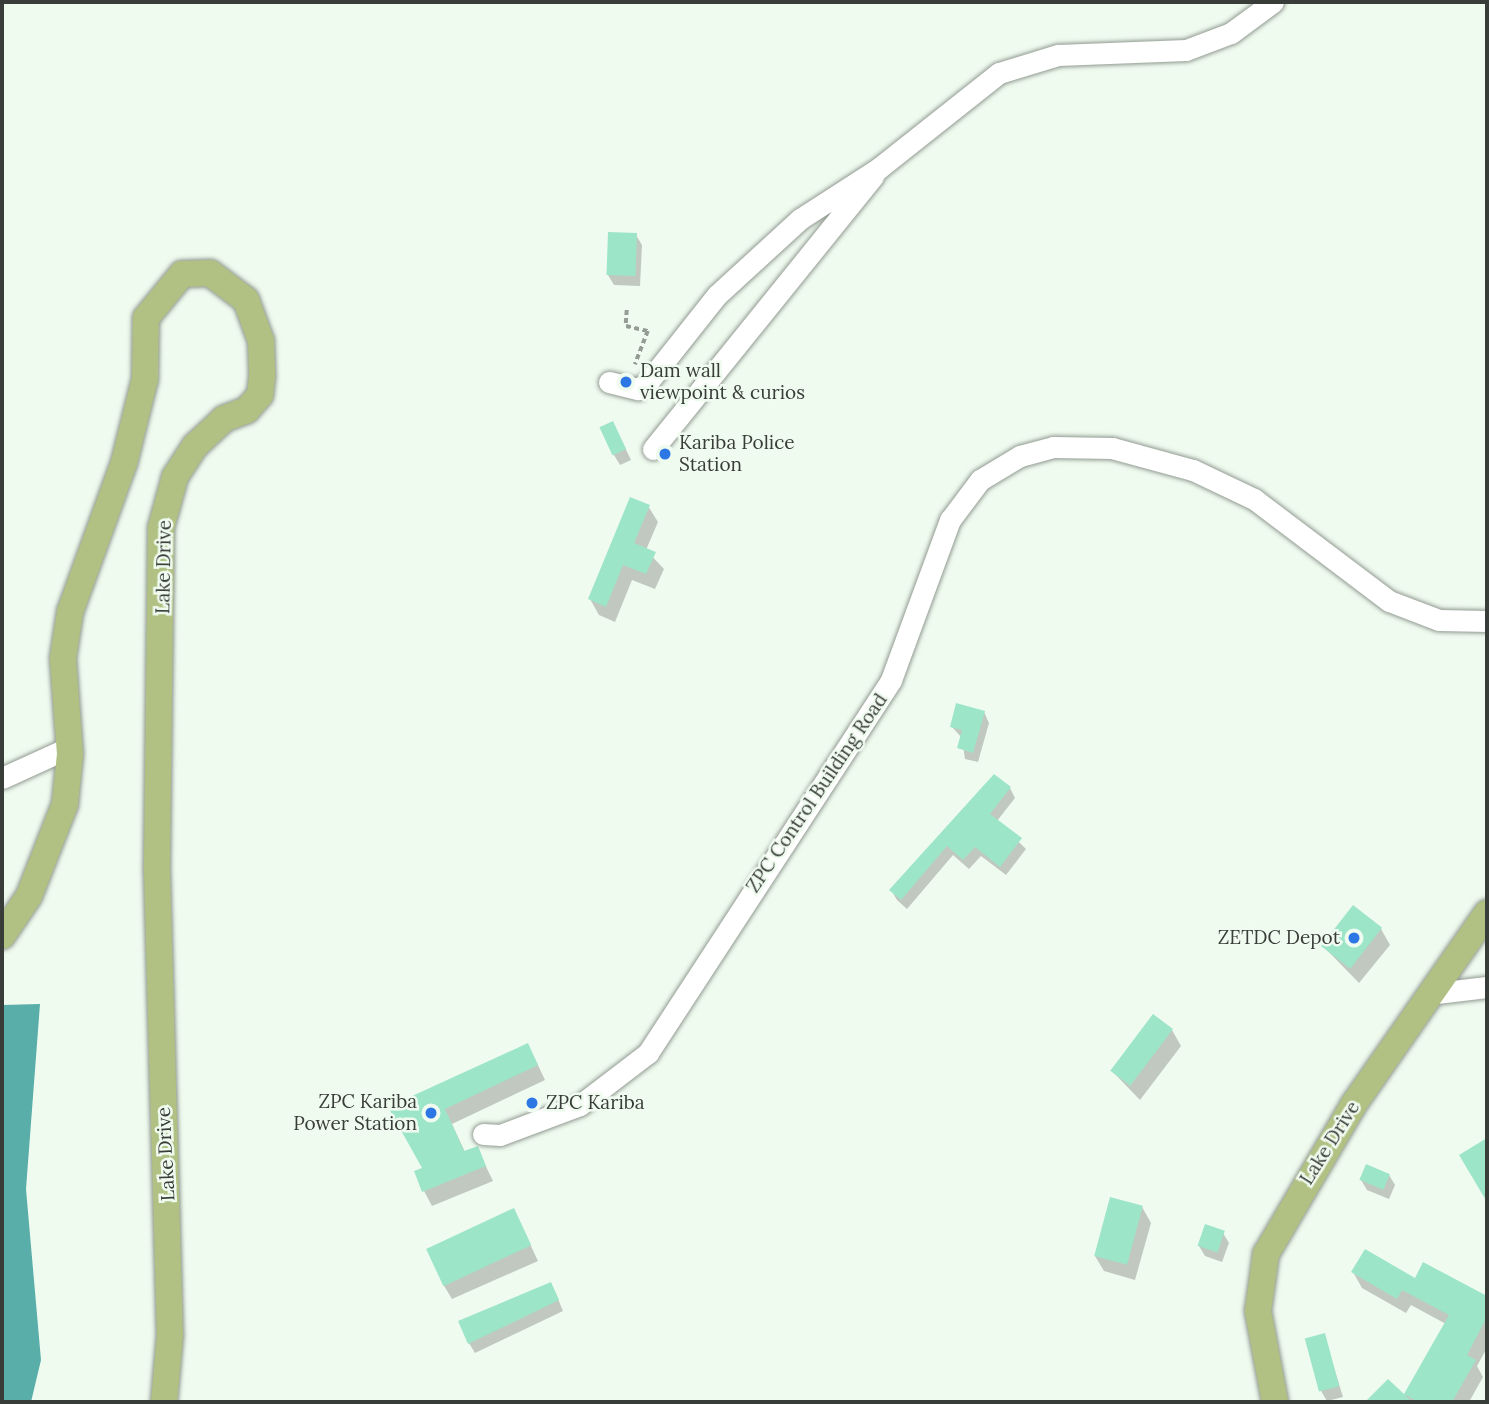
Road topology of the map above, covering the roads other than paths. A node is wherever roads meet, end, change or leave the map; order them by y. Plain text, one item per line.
1 (1273, 2) edge
2 (879, 167) junction
3 (609, 382) dead end
4 (653, 449) dead end
5 (1487, 621) edge
6 (70, 747) junction
7 (2, 778) edge
8 (1487, 913) edge
9 (2, 936) edge
10 (1487, 987) edge
11 (1428, 994) junction
12 (483, 1134) dead end
13 (164, 1402) edge
14 (1275, 1402) edge

1 - 2 street
2 - 3 street
2 - 4 street
5 - 12 street, ZPC Control Building Road
6 - 7 street
6 - 9 main road, Lake Drive
6 - 13 main road, Lake Drive
8 - 11 main road, Lake Drive
10 - 11 street
11 - 14 main road, Lake Drive

